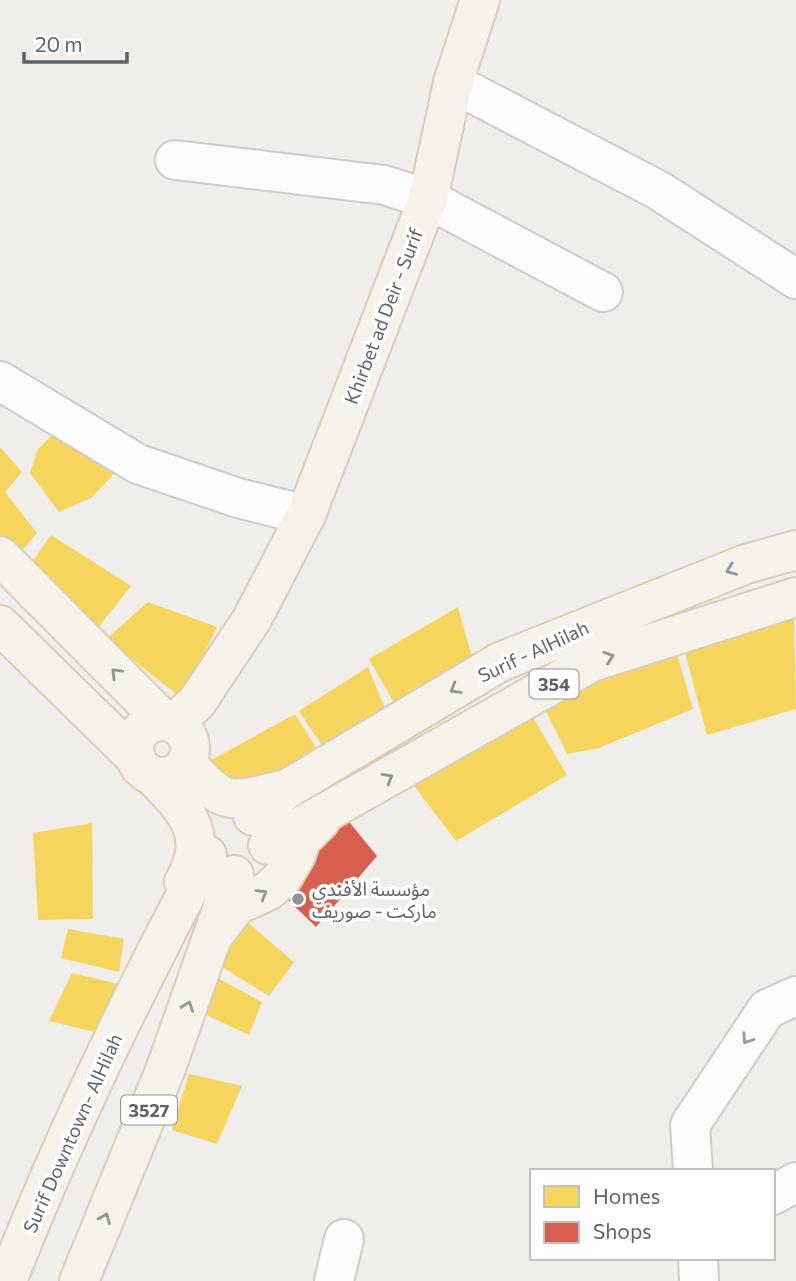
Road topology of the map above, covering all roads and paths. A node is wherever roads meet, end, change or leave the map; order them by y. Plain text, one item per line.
1 (480, 0) edge
2 (453, 83) junction
3 (175, 160) dead end
4 (428, 199) junction
5 (796, 279) edge
6 (603, 292) dead end
7 (0, 381) edge
8 (306, 515) junction
9 (796, 550) edge
10 (0, 556) edge
11 (796, 597) edge
12 (0, 625) edge
13 (170, 754) junction
14 (287, 789) junction
15 (329, 812) junction
16 (232, 838) junction
17 (213, 937) junction
18 (139, 985) junction
19 (796, 996) edge
20 (693, 1169) edge
21 (796, 1182) edge
22 (775, 1194) edge
23 (344, 1239) dead end
24 (698, 1260) edge
25 (7, 1281) edge
26 (79, 1281) edge
27 (334, 1281) edge
28 (699, 1281) edge

1 - 2 main road, Khirbet ad Deir - Surif
2 - 4 main road, Khirbet ad Deir - Surif
2 - 5 street
3 - 4 street
4 - 6 street
4 - 8 main road, Khirbet ad Deir - Surif
7 - 8 street
8 - 13 main road, Khirbet ad Deir - Surif
9 -> 14 main road, Surif - AlHilah
13 -> 10 main road
15 -> 11 main road, Surif - AlHilah / 354
12 - 13 main road
13 - 14 main road
13 - 16 main road
13 - 18 main road
14 - 16 main road
15 - 16 main road, 354
17 -> 15 main road
16 - 17 main road, 3527
16 - 18 main road
26 -> 17 main road, 3527
18 - 25 main road, Surif Downtown- AlHilah
19 -> 20 street
21 - 22 street
23 - 27 street
24 - 28 street

